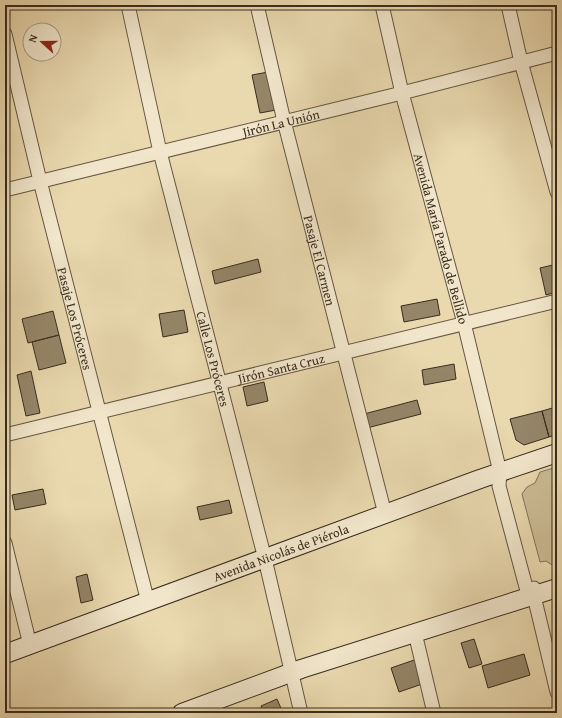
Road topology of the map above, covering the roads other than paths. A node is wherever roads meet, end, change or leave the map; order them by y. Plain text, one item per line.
1 (128, 5) edge
2 (257, 5) edge
3 (382, 5) edge
4 (508, 5) edge
5 (5, 34) edge
6 (557, 53) edge
7 (520, 62) junction
8 (402, 93) junction
9 (284, 122) junction
10 (160, 152) junction
11 (40, 181) junction
12 (5, 190) edge
13 (557, 192) edge
14 (557, 301) edge
15 (464, 323) junction
16 (344, 352) junction
17 (220, 382) junction
18 (100, 412) junction
19 (5, 435) edge
20 (557, 453) edge
21 (500, 472) junction
22 (385, 514) junction
23 (5, 543) edge
24 (265, 559) junction
25 (557, 588) edge
26 (534, 596) junction
27 (148, 602) junction
28 (415, 633) junction
29 (30, 645) junction
30 (5, 654) edge
31 (291, 673) junction
32 (557, 692) edge
33 (182, 713) edge
34 (301, 713) edge
35 (434, 713) edge

1 - 10 street, Calle Los Próceres
2 - 9 street, Pasaje El Carmen
3 - 8 street, Avenida María Parado de Bellido
4 - 7 street
5 - 11 street, Pasaje Los Próceres
6 - 7 street, Jirón La Unión
7 - 8 street, Jirón La Unión
7 - 13 street
8 - 9 street, Jirón La Unión
8 - 15 street, Avenida María Parado de Bellido
9 - 10 street, Jirón La Unión
9 - 16 street, Pasaje El Carmen
10 - 11 street, Jirón La Unión
10 - 17 street, Calle Los Próceres
11 - 12 street, Jirón La Unión
11 - 18 street, Pasaje Los Próceres
14 - 15 street, Jirón Santa Cruz
15 - 16 street, Jirón Santa Cruz
15 - 21 street, Avenida María Parado de Bellido
16 - 17 street, Jirón Santa Cruz
16 - 22 street, Pasaje El Carmen
17 - 18 street, Jirón Santa Cruz
17 - 24 street, Calle Los Próceres
18 - 19 street, Jirón Santa Cruz
18 - 27 street, Pasaje Los Próceres
20 - 21 main road, Avenida Nicolás de Piérola
21 - 22 main road, Avenida Nicolás de Piérola
21 - 26 street, Avenida María Parado de Bellido
22 - 24 main road, Avenida Nicolás de Piérola
23 - 29 street
24 - 27 main road, Avenida Nicolás de Piérola
24 - 31 street, Calle Los Próceres
25 - 26 main road
26 - 28 main road
26 - 32 street, Avenida María Parado de Bellido
27 - 29 main road, Avenida Nicolás de Piérola
28 - 31 main road
28 - 35 street
29 - 30 main road, Avenida Nicolás de Piérola
31 - 33 main road
31 - 34 street, Calle Los Próceres

